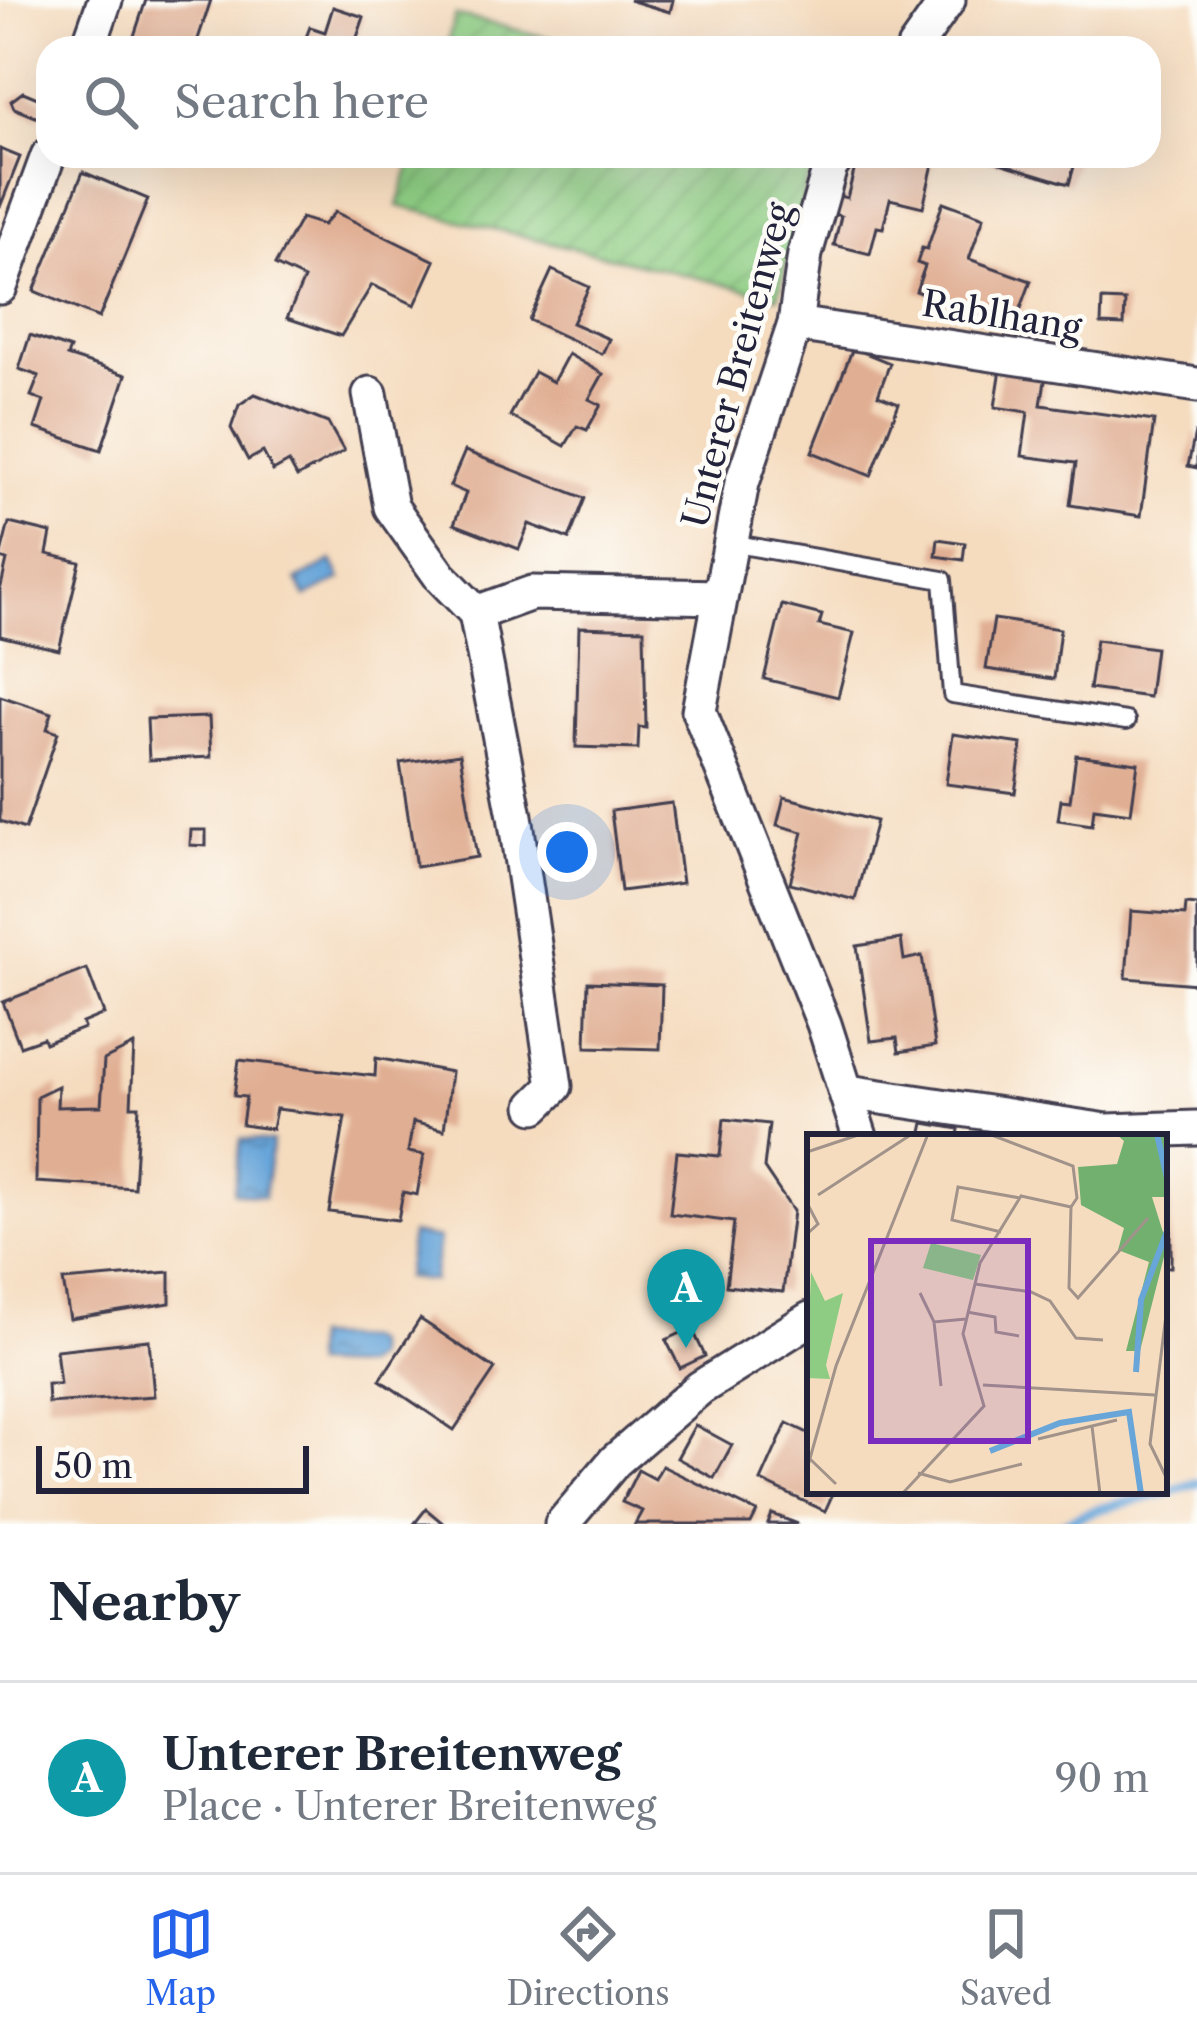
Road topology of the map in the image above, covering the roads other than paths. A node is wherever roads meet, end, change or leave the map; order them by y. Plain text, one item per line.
1 (105, 0) edge
2 (948, 0) edge
3 (92, 36) edge
4 (922, 36) edge
5 (44, 168) edge
6 (829, 168) edge
7 (0, 287) edge
8 (795, 324) junction
9 (1197, 385) edge
10 (370, 394) dead end
11 (730, 543) junction
12 (720, 597) junction
13 (476, 613) junction
14 (1126, 721) dead end
15 (848, 1092) junction
16 (535, 1106) dead end
17 (1197, 1128) edge
18 (859, 1134) edge
19 (807, 1321) edge
20 (562, 1524) edge

1 - 3 street
2 - 4 street
5 - 7 street
6 - 8 street, Unterer Breitenweg
8 - 9 street, Rablhang
8 - 11 street, Unterer Breitenweg
10 - 13 street
11 - 12 street, Unterer Breitenweg
11 - 14 lane
12 - 13 street
12 - 15 street, Unterer Breitenweg
13 - 16 street
15 - 17 street
15 - 18 street, Unterer Breitenweg
19 - 20 street

